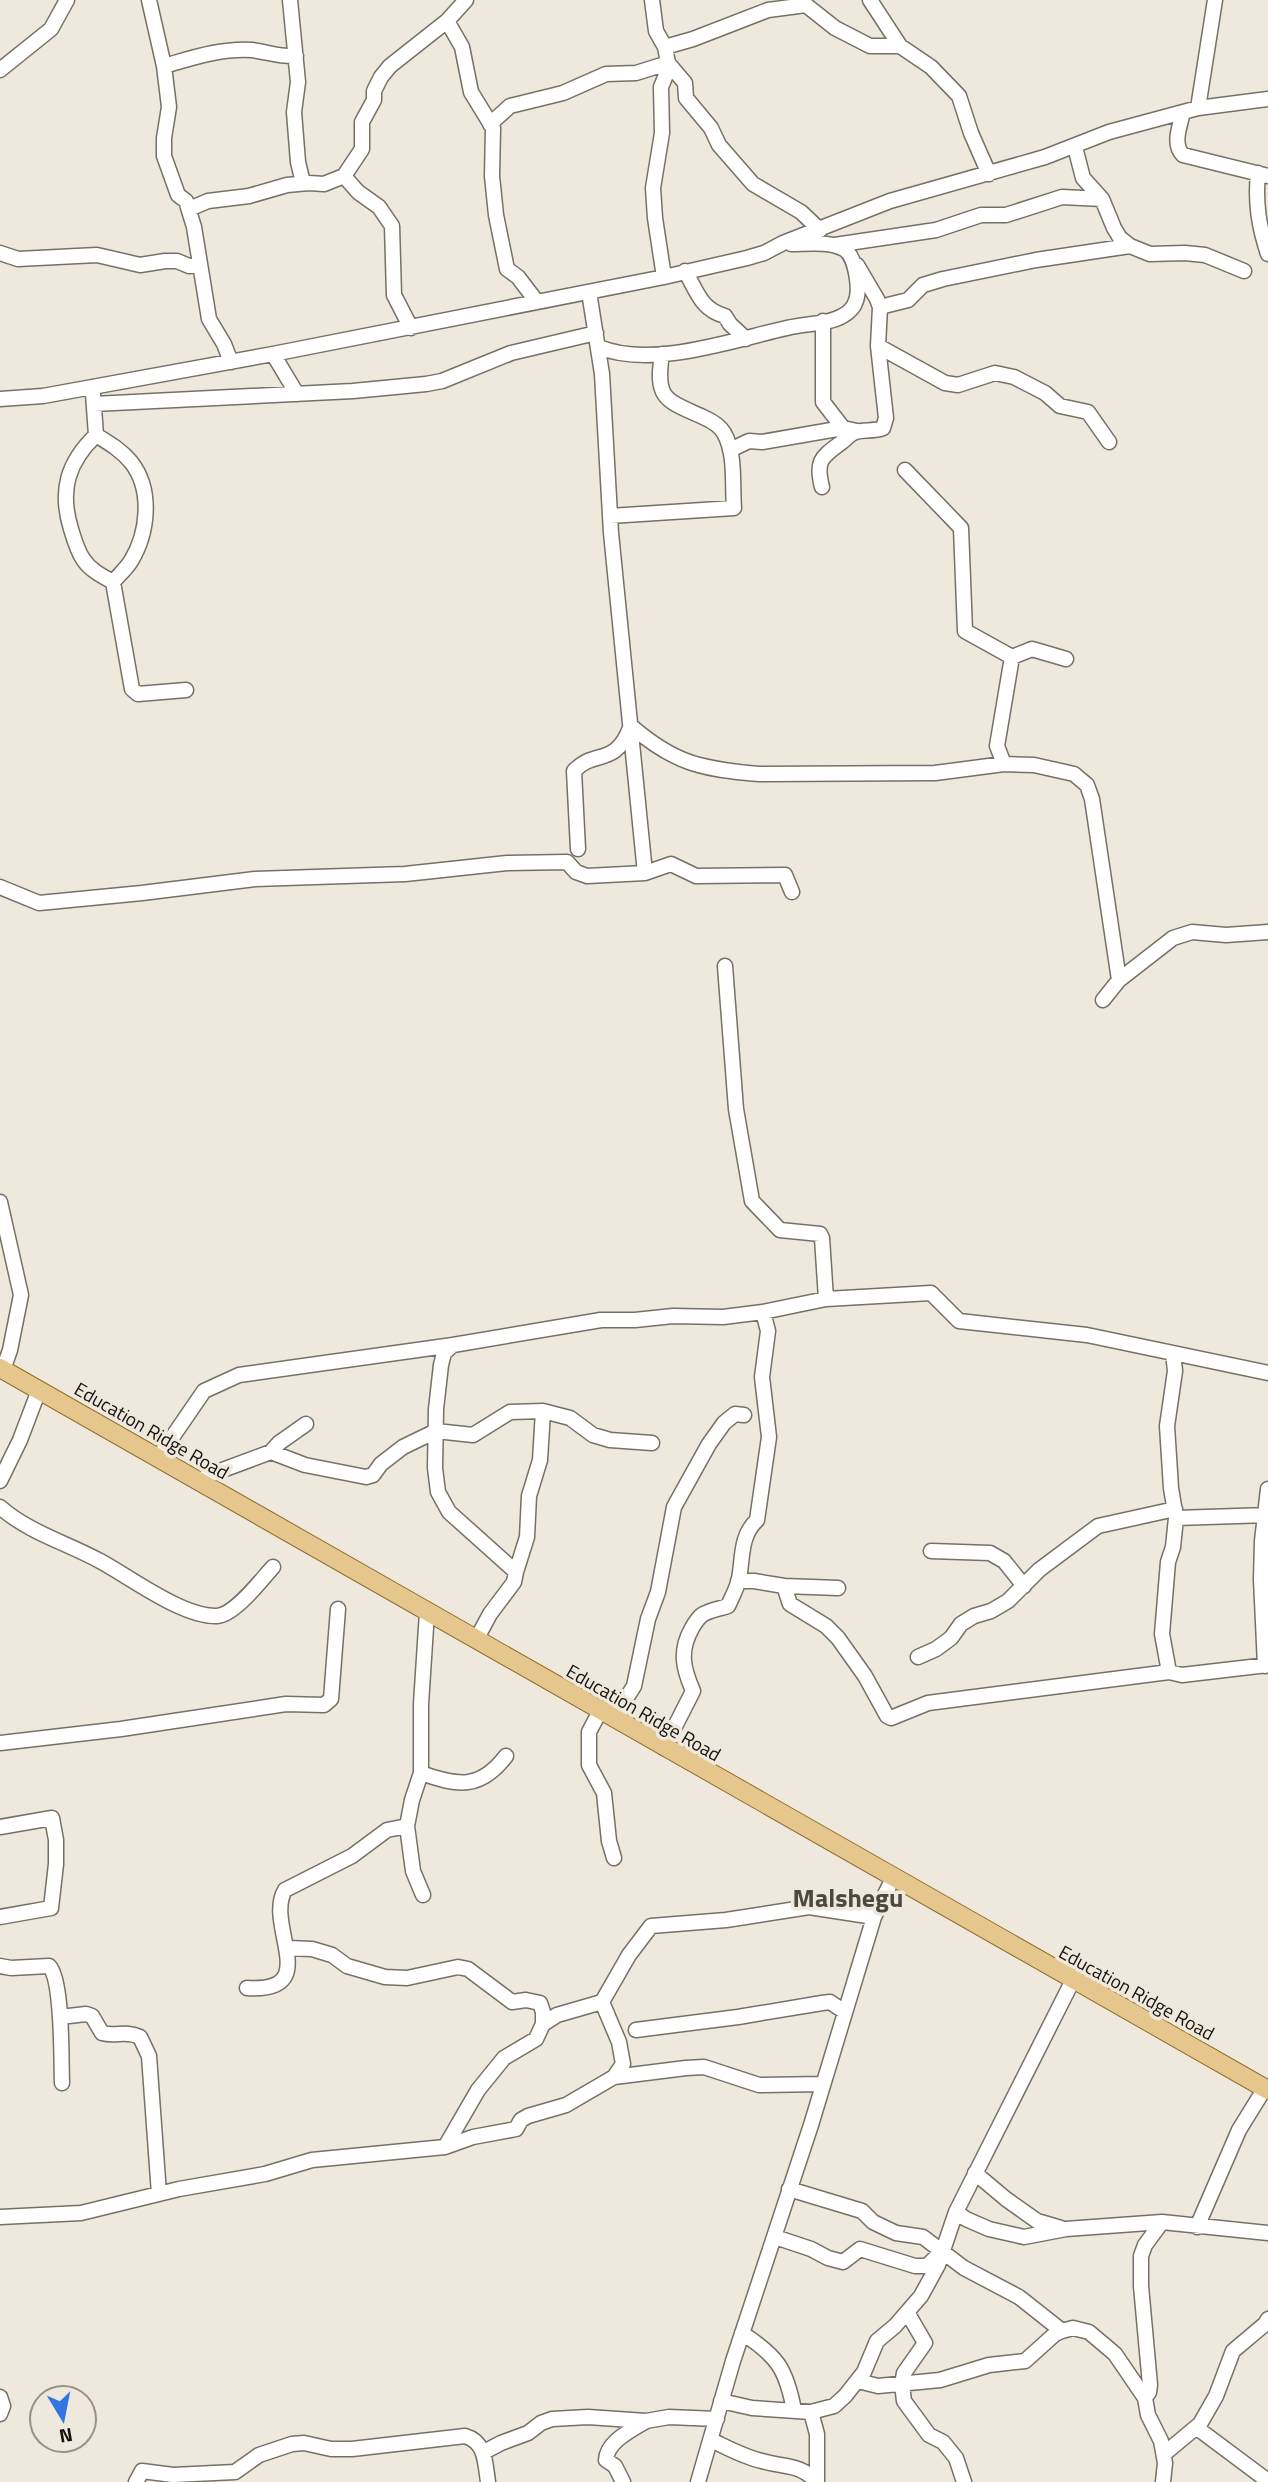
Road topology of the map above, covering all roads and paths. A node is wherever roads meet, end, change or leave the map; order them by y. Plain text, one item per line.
1 (67, 0) edge
2 (149, 0) edge
3 (290, 0) edge
4 (466, 0) edge
5 (652, 0) edge
6 (870, 0) edge
7 (1215, 0) edge
8 (764, 5) edge
9 (447, 22) junction
10 (900, 46) junction
11 (665, 47) junction
12 (296, 56) junction
13 (668, 64) junction
14 (163, 66) junction
15 (0, 70) edge
16 (1268, 99) edge
17 (1198, 108) junction
18 (1183, 112) junction
19 (490, 124) junction
20 (1075, 147) junction
21 (989, 174) junction
22 (1263, 175) edge
23 (344, 176) junction
24 (303, 183) junction
25 (1102, 199) junction
26 (189, 209) junction
27 (820, 230) junction
28 (783, 243) junction
29 (835, 245) junction
30 (1130, 246) junction
31 (0, 253) edge
32 (1268, 254) edge
33 (853, 258) junction
34 (200, 265) junction
35 (685, 271) junction
36 (1244, 271) dead end
37 (664, 277) junction
38 (589, 292) junction
39 (537, 302) junction
40 (880, 307) junction
41 (823, 321) junction
42 (411, 328) junction
43 (746, 339) junction
44 (598, 340) junction
45 (878, 346) junction
46 (273, 354) junction
47 (662, 354) junction
48 (231, 362) junction
49 (93, 388) junction
50 (297, 394) junction
51 (0, 399) edge
52 (94, 404) junction
53 (850, 430) junction
54 (96, 435) junction
55 (1110, 442) dead end
56 (730, 450) junction
57 (905, 470) dead end
58 (822, 487) dead end
59 (610, 516) junction
60 (113, 582) junction
61 (1012, 657) junction
62 (1066, 659) dead end
63 (186, 690) dead end
64 (631, 726) junction
65 (997, 746) junction
66 (1004, 764) junction
67 (980, 768) junction
68 (578, 849) dead end
69 (645, 873) junction
70 (0, 887) edge
71 (792, 892) dead end
72 (1268, 932) edge
73 (725, 966) dead end
74 (1119, 980) junction
75 (1103, 1000) dead end
76 (0, 1202) edge
77 (826, 1299) junction
78 (763, 1312) junction
79 (453, 1345) junction
80 (1172, 1353) junction
81 (1, 1369) edge
82 (1268, 1373) edge
83 (39, 1390) junction
84 (543, 1411) junction
85 (744, 1415) dead end
86 (306, 1424) dead end
87 (436, 1431) junction
88 (652, 1443) dead end
89 (271, 1452) junction
90 (159, 1458) junction
91 (0, 1480) edge
92 (199, 1481) junction
93 (1268, 1489) edge
94 (0, 1507) edge
95 (1176, 1513) junction
96 (1266, 1516) edge
97 (931, 1551) dead end
98 (273, 1567) dead end
99 (516, 1572) junction
100 (738, 1581) junction
101 (784, 1586) junction
102 (1024, 1587) junction
103 (838, 1588) dead end
104 (338, 1609) dead end
105 (427, 1612) junction
106 (475, 1640) junction
107 (918, 1657) dead end
108 (1267, 1665) edge
109 (1169, 1672) junction
110 (607, 1714) junction
111 (0, 1743) edge
112 (664, 1748) junction
113 (506, 1756) dead end
114 (421, 1773) junction
115 (407, 1826) junction
116 (0, 1827) edge
117 (614, 1858) dead end
118 (893, 1878) junction
119 (423, 1895) dead end
120 (0, 1917) edge
121 (874, 1917) junction
122 (288, 1948) junction
123 (0, 1966) edge
124 (1073, 1980) junction
125 (247, 1988) dead end
126 (602, 2002) junction
127 (845, 2012) junction
128 (60, 2017) junction
129 (543, 2024) junction
130 (636, 2030) dead end
131 (614, 2077) junction
132 (62, 2083) dead end
133 (823, 2084) junction
134 (1267, 2089) edge
135 (445, 2147) junction
136 (975, 2173) junction
137 (789, 2189) junction
138 (159, 2194) junction
139 (956, 2212) junction
140 (0, 2217) edge
141 (1163, 2222) junction
142 (1197, 2227) junction
143 (1066, 2229) junction
144 (1268, 2234) edge
145 (775, 2237) junction
146 (941, 2252) junction
147 (907, 2312) junction
148 (1268, 2319) edge
149 (1062, 2331) junction
150 (742, 2333) junction
151 (858, 2381) junction
152 (902, 2384) junction
153 (0, 2396) edge
154 (1145, 2398) junction
155 (721, 2401) junction
156 (793, 2410) junction
157 (811, 2412) junction
158 (0, 2414) edge
159 (717, 2419) junction
160 (646, 2421) junction
161 (1197, 2428) junction
162 (711, 2440) junction
163 (484, 2452) junction
164 (1164, 2454) junction
165 (234, 2477) edge
166 (1268, 2481) edge
167 (136, 2482) edge
168 (488, 2482) edge
169 (623, 2482) edge
170 (698, 2482) edge
171 (817, 2482) edge
172 (964, 2482) edge
173 (1163, 2482) edge

1 - 15 street
2 - 14 street
3 - 12 street
4 - 9 street
5 - 11 street
6 - 10 street
7 - 17 street
8 - 10 street
8 - 11 street
9 - 19 street
9 - 23 street
10 - 21 street
11 - 13 street
12 - 14 street
12 - 24 street
13 - 19 street
13 - 27 street
13 - 37 street
14 - 26 street
16 - 17 street
17 - 18 street
18 - 20 street
18 - 22 street
19 - 39 street
20 - 21 street
20 - 25 street
21 - 27 street
22 - 32 street
23 - 24 street
23 - 42 street
24 - 26 street
25 - 29 street
25 - 30 street
26 - 34 street
27 - 28 street
28 - 29 street
28 - 35 street
29 - 33 street
30 - 36 street
30 - 40 street
31 - 34 street
33 - 40 street
33 - 41 street
34 - 48 street
35 - 37 street
35 - 43 street
37 - 38 street
38 - 39 street
38 - 44 street
39 - 42 street
40 - 45 street
41 - 43 street
41 - 53 street
42 - 46 street
43 - 47 street
44 - 47 street
44 - 50 street
44 - 59 street
45 - 53 street
45 - 55 street
46 - 48 street
46 - 50 street
47 - 56 street
48 - 49 street
49 - 51 street
49 - 52 street
50 - 52 street
52 - 54 street
53 - 56 street
53 - 58 street
54 - 60 street
54 - 60 street
56 - 59 street
57 - 61 street
59 - 64 street
60 - 63 street
61 - 62 street
61 - 65 street
64 - 67 street
64 - 68 street
64 - 69 street
65 - 66 street
65 - 67 street
66 - 67 street
66 - 74 street
69 - 70 street
69 - 71 street
72 - 74 street
73 - 77 street
74 - 75 street
76 - 81 street
77 - 78 street
77 - 80 street
78 - 79 street
78 - 100 street
79 - 87 street
79 - 90 street
80 - 82 street
80 - 95 street
81 - 83 main road, Education Ridge Road
83 - 90 main road, Education Ridge Road
83 - 91 street
84 - 87 street
84 - 88 street
84 - 99 street
85 - 110 street
86 - 89 street
87 - 89 street
87 - 99 street
89 - 92 street
90 - 92 main road, Education Ridge Road
92 - 105 main road, Education Ridge Road
93 - 96 street
94 - 98 street
95 - 96 street
95 - 102 street
95 - 109 street
96 - 108 street
97 - 102 street
99 - 106 street
100 - 101 street
100 - 112 street
101 - 103 street
101 - 109 street
102 - 107 street
104 - 111 street
105 - 106 main road, Education Ridge Road
105 - 114 street
106 - 110 main road, Education Ridge Road
108 - 109 street
110 - 112 main road, Education Ridge Road
110 - 117 street
112 - 118 main road, Education Ridge Road
113 - 114 street
114 - 115 street
115 - 119 street
115 - 122 street
116 - 120 street
118 - 121 street
118 - 124 main road, Education Ridge Road
121 - 126 street
121 - 127 street
122 - 125 street
122 - 129 street
123 - 128 street
124 - 134 main road, Education Ridge Road
124 - 136 street
126 - 129 street
126 - 131 street
127 - 130 street
127 - 133 street
128 - 132 street
128 - 138 street
129 - 135 street
131 - 133 street
131 - 135 street
133 - 137 street
134 - 142 street
135 - 138 street
136 - 139 street
136 - 143 street
137 - 145 street
137 - 146 street
138 - 140 street
139 - 143 street
139 - 146 street
141 - 142 street
141 - 143 street
141 - 154 street
142 - 144 street
145 - 146 street
145 - 150 street
146 - 147 street
146 - 149 street
147 - 151 street
147 - 152 street
148 - 161 street
149 - 152 street
149 - 154 street
150 - 155 street
150 - 156 street
151 - 152 street
151 - 157 street
152 - 172 street
153 - 158 street
154 - 164 street
155 - 156 street
155 - 159 street
156 - 157 street
157 - 171 street
159 - 160 street
159 - 162 street
160 - 163 street
160 - 169 street
161 - 164 street
161 - 166 street
162 - 170 street
162 - 171 street
163 - 165 street
163 - 168 street
164 - 173 street
165 - 167 street

